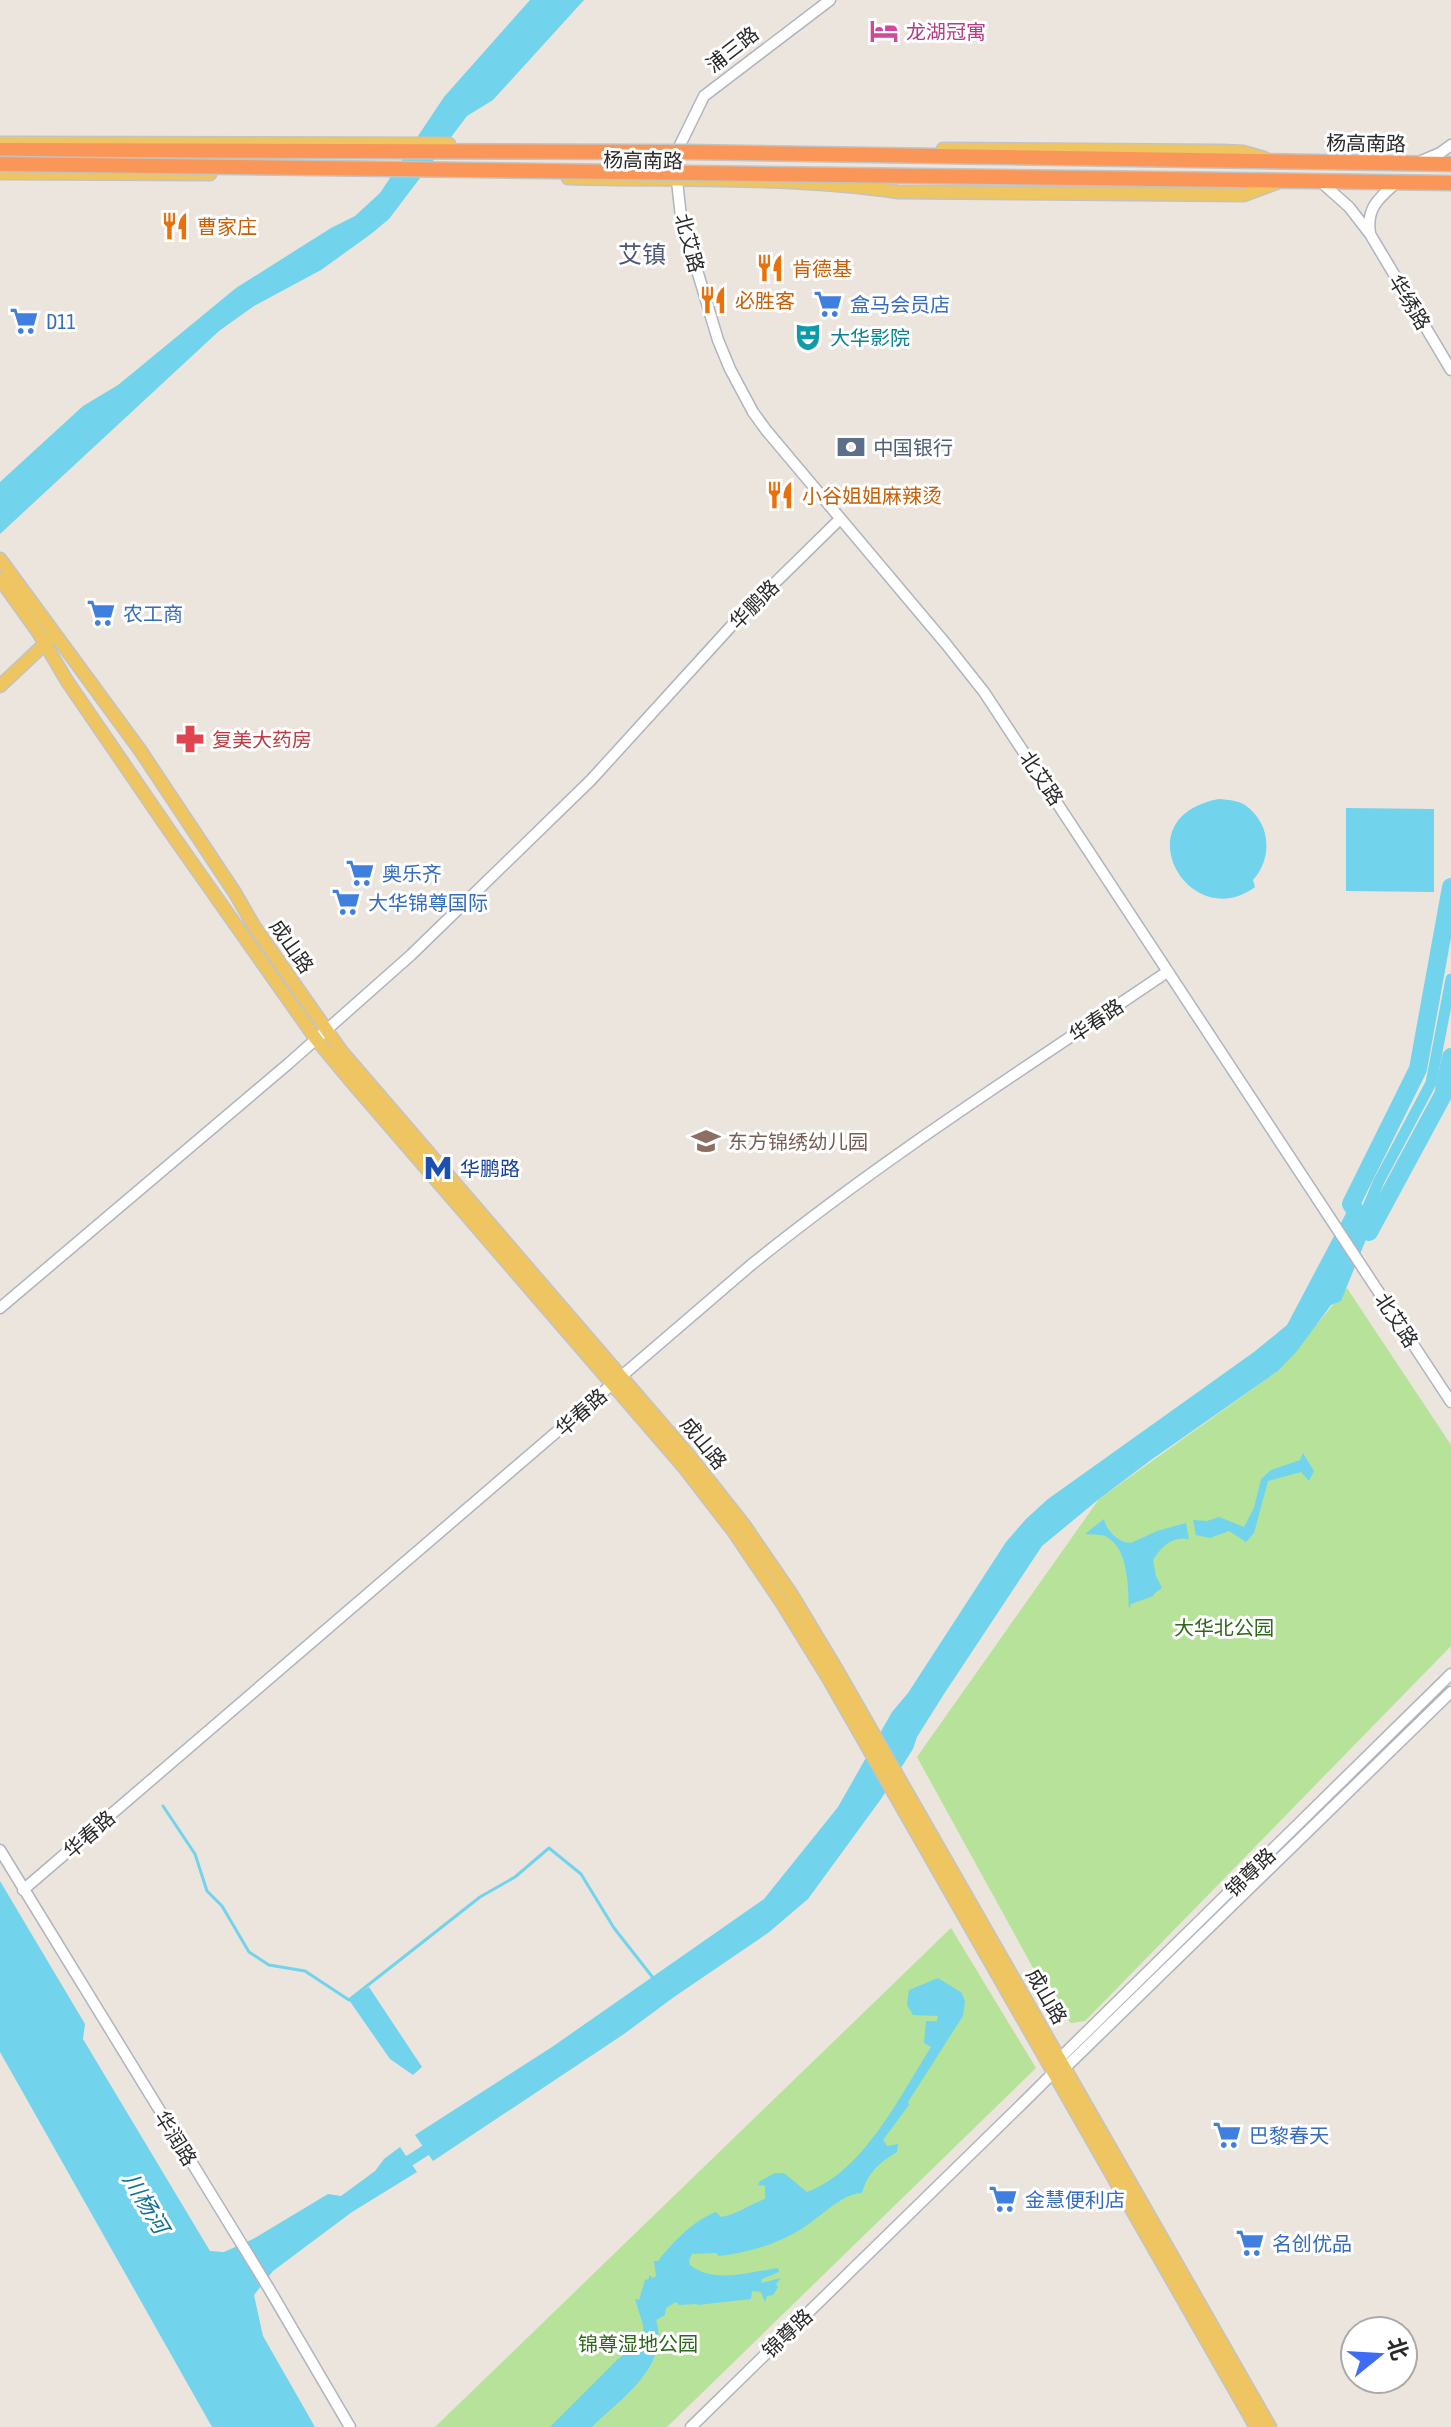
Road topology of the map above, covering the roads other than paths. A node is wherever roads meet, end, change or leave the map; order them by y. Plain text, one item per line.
1 (830, 0) edge
2 (0, 143) edge
3 (1451, 145) edge
4 (679, 147) junction
5 (0, 150) edge
6 (1281, 162) junction
7 (0, 164) edge
8 (1416, 164) junction
9 (1451, 164) edge
10 (0, 173) edge
11 (677, 181) junction
12 (1282, 181) junction
13 (1321, 182) junction
14 (1396, 183) junction
15 (1451, 183) edge
16 (1370, 234) junction
17 (1451, 370) edge
18 (840, 519) junction
19 (0, 559) edge
20 (0, 579) edge
21 (55, 634) junction
22 (45, 643) junction
23 (0, 686) edge
24 (1167, 972) junction
25 (321, 1034) junction
26 (0, 1307) edge
27 (618, 1380) junction
28 (1451, 1402) edge
29 (1451, 1674) edge
30 (1451, 1692) edge
31 (896, 1784) junction
32 (0, 1850) edge
33 (23, 1890) junction
34 (1060, 2066) junction
35 (350, 2427) edge
36 (691, 2427) edge
37 (1256, 2427) edge
38 (1270, 2427) edge

1 - 4 street, 浦三路
2 - 4 main road, 杨高南路
3 - 8 street
4 - 6 main road, 杨高南路
4 - 11 street, 北艾路
5 - 6 highway, 杨高南路, bridge
6 - 8 highway, 杨高南路
7 - 12 highway, 杨高南路, bridge
8 - 9 highway, 杨高南路
10 - 11 main road, 杨高南路, bridge
11 - 12 main road, 杨高南路
11 - 18 street, 北艾路
12 - 13 highway, 杨高南路
13 - 14 highway, 杨高南路
13 - 16 street, 华绣路
14 - 15 highway, 杨高南路
14 - 16 street
16 - 17 street, 华绣路
18 - 24 street, 北艾路
18 - 25 street, 华鹏路
19 - 21 main road, 成山路
20 - 22 main road, 成山路
21 - 22 main road
21 - 25 main road, 成山路
22 - 23 main road
22 - 25 main road, 成山路
24 - 27 street, 华春路
24 - 28 street, 北艾路
25 - 26 street, 华鹏路
25 - 27 main road, 成山路
27 - 31 main road, 成山路
27 - 31 main road, 成山路
27 - 33 street, 华春路
29 - 34 street, 锦尊路
30 - 34 street, 锦尊路
31 - 34 main road, 成山路
32 - 33 street, 华润路
33 - 35 street, 华润路
34 - 36 street, 锦尊路
34 - 37 main road, 成山路
34 - 38 main road, 成山路

